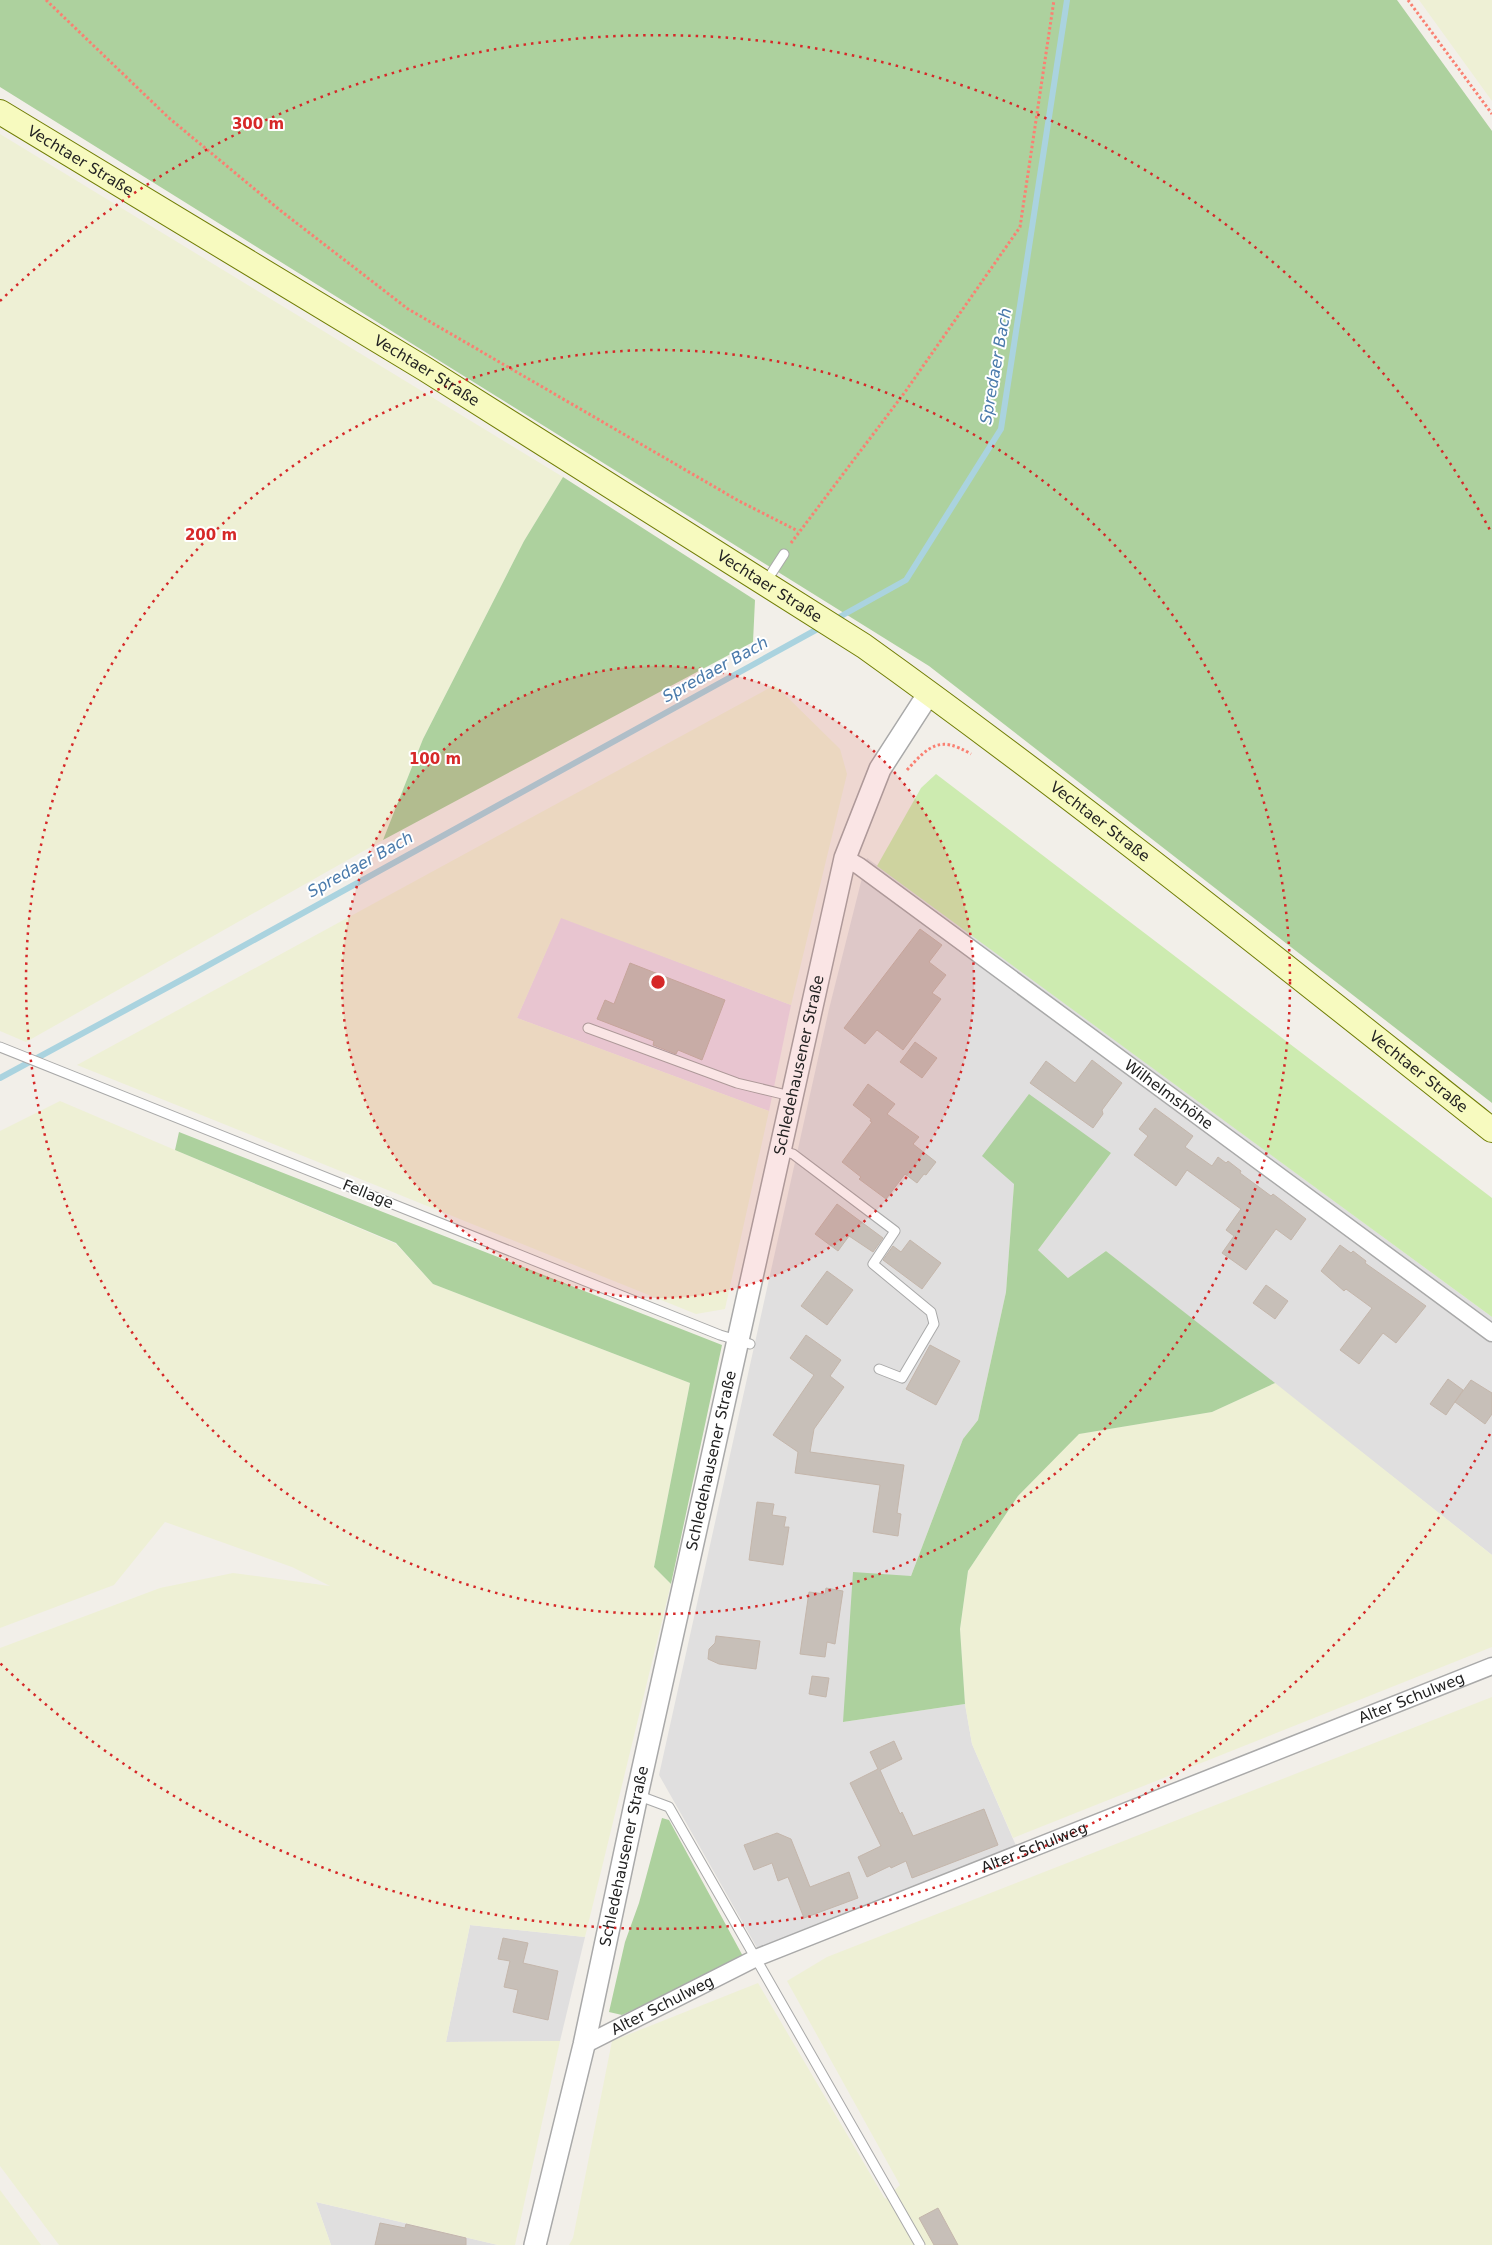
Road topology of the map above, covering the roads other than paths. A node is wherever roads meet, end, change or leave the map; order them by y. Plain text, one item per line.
1 (0, 112) edge
2 (784, 554) road end
3 (771, 574) dead end
4 (929, 693) junction
5 (844, 858) junction
6 (588, 1028) dead end
7 (0, 1047) edge
8 (791, 1096) junction
9 (1492, 1130) edge
10 (779, 1149) junction
11 (1492, 1333) edge
12 (743, 1342) junction
13 (878, 1369) dead end
14 (1492, 1666) edge
15 (637, 1794) junction
16 (756, 1958) junction
17 (584, 2045) junction
18 (535, 2245) edge
19 (920, 2245) edge

1 - 4 main road, Vechtaer Straße
2 - 3 lane
4 - 5 street, Schledehausener Straße
4 - 9 main road, Vechtaer Straße
5 - 8 street, Schledehausener Straße
5 - 11 street, Wilhelmshöhe
6 - 8 lane
7 - 12 lane, Fellage
8 - 10 street, Schledehausener Straße
10 - 12 street, Schledehausener Straße
10 - 13 lane
12 - 15 street, Schledehausener Straße
14 - 16 street, Alter Schulweg
15 - 16 lane
15 - 17 street, Schledehausener Straße
16 - 17 street, Alter Schulweg
16 - 19 lane
17 - 18 street, Schledehausener Straße

